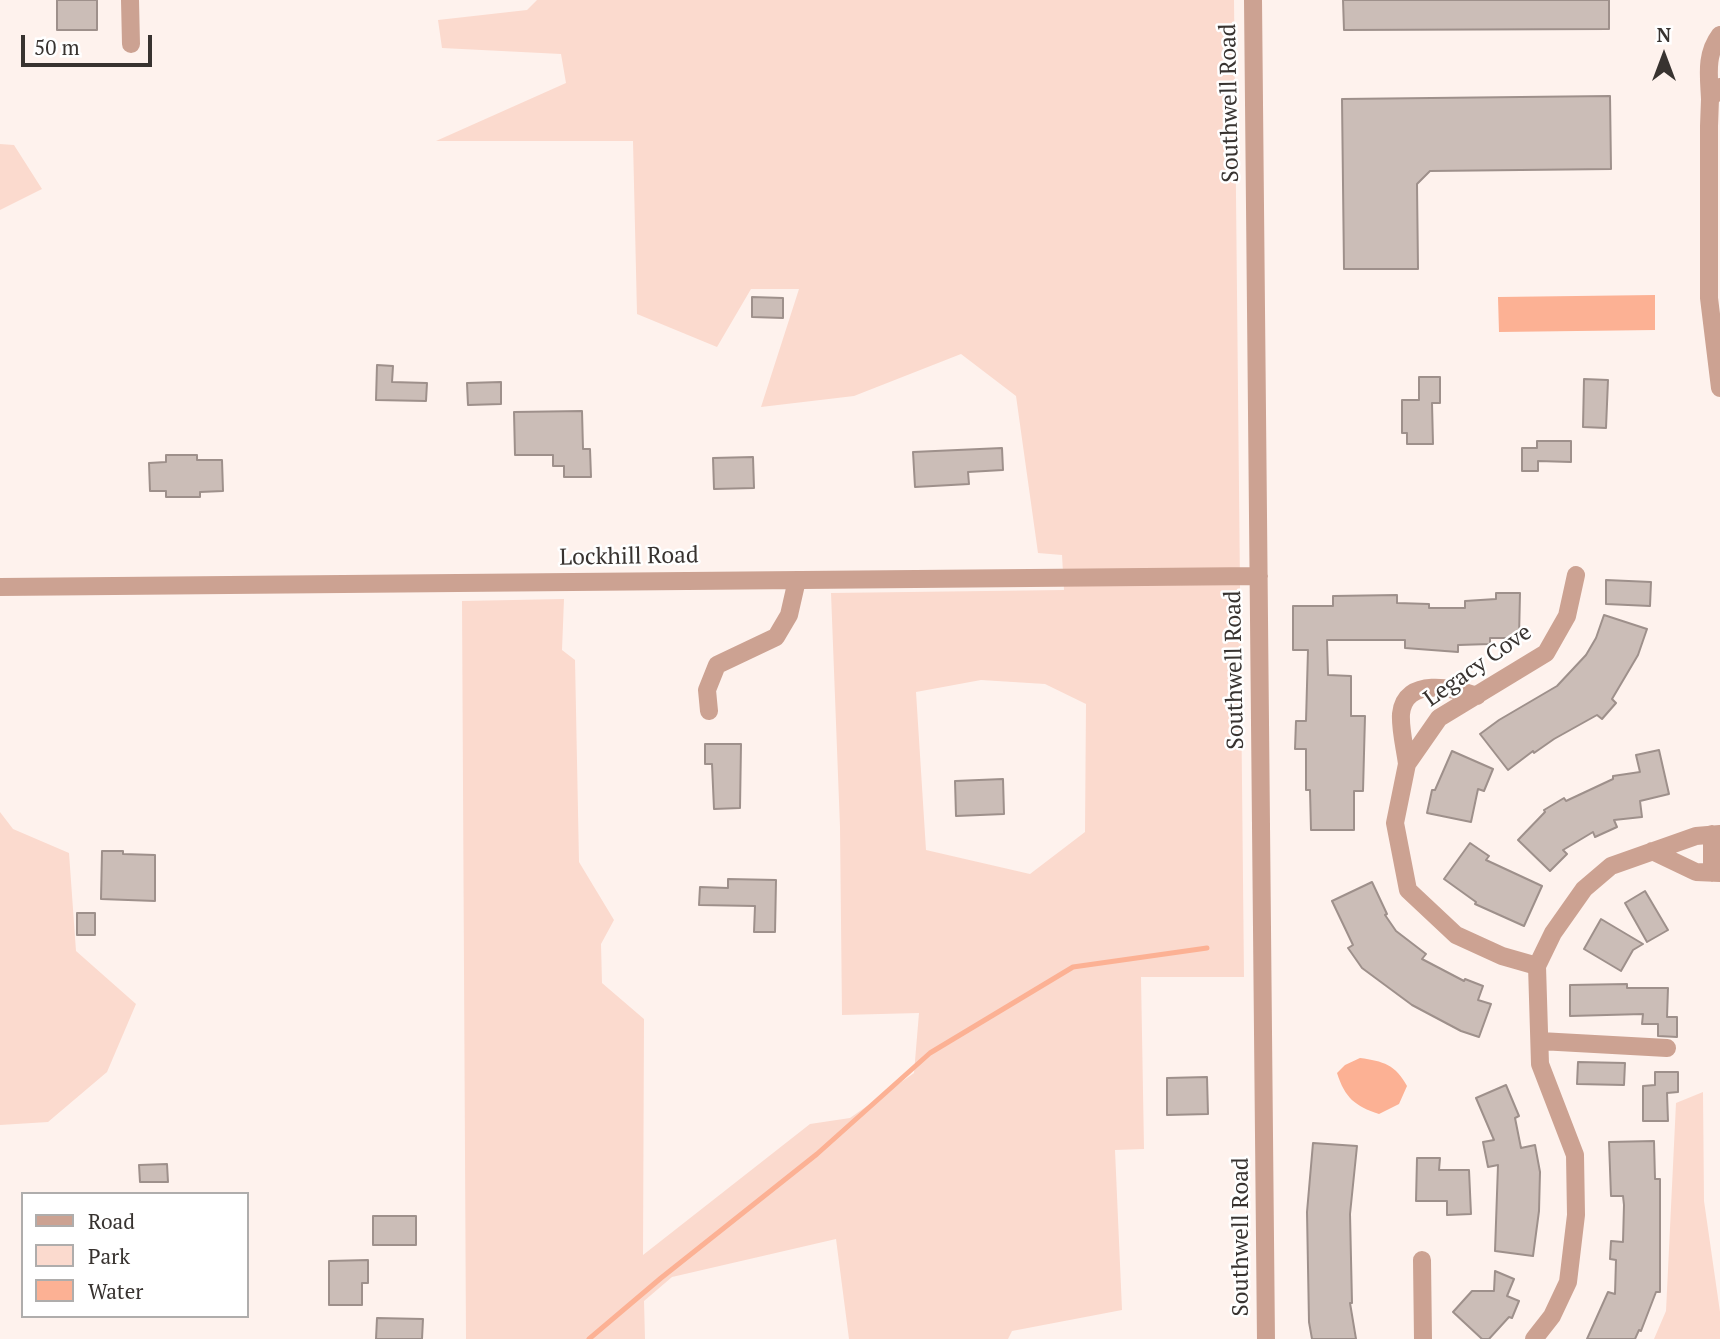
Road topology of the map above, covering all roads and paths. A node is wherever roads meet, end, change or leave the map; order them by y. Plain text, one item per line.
1 (130, 0) edge
2 (1253, 0) edge
3 (1720, 36) edge
4 (131, 44) dead end
5 (1715, 93) edge
6 (1714, 135) edge
7 (1720, 386) edge
8 (1576, 575) dead end
9 (1259, 576) junction
10 (797, 580) junction
11 (0, 587) edge
12 (1477, 696) junction
13 (709, 711) dead end
14 (1407, 764) junction
15 (1716, 834) edge
16 (1652, 851) junction
17 (1716, 873) edge
18 (1537, 966) junction
19 (1540, 1041) junction
20 (1667, 1048) dead end
21 (1422, 1260) dead end
22 (1266, 1339) edge
23 (1423, 1339) edge
24 (1534, 1339) edge

1 - 4 street
2 - 9 street, Southwell Road
3 - 5 street
5 - 6 street
6 - 7 street
8 - 12 street, Legacy Cove
9 - 10 street, Lockhill Road
9 - 22 street, Southwell Road
10 - 11 street, Lockhill Road
10 - 13 street
12 - 14 street, Legacy Cove
12 - 14 street
14 - 18 street, Legacy Cove
15 - 16 street
15 - 17 street
16 - 17 street
16 - 18 street
18 - 19 street
19 - 20 street
19 - 24 street
21 - 23 street

